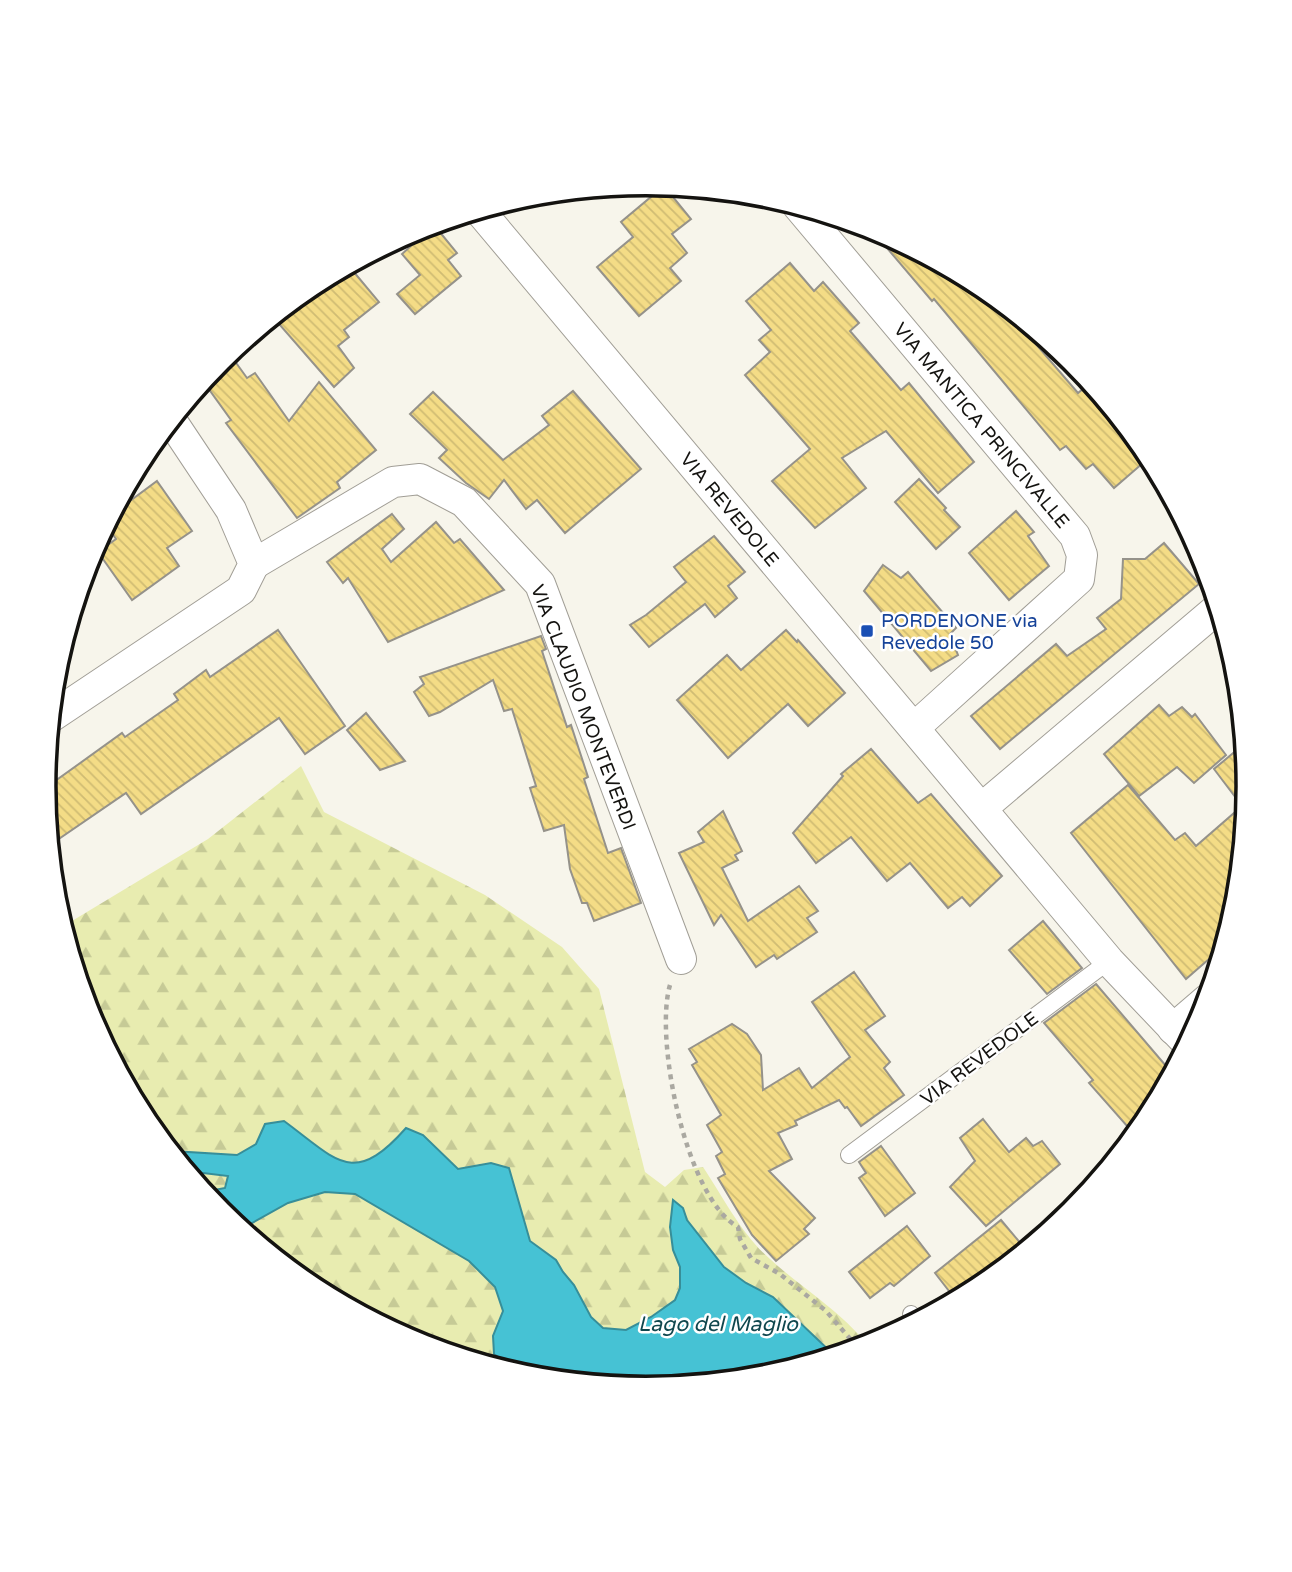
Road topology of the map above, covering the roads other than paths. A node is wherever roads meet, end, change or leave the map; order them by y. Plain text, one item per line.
1 (487, 218) edge
2 (809, 219) edge
3 (177, 429) edge
4 (254, 564) junction
5 (1210, 614) edge
6 (61, 710) edge
7 (914, 728) junction
8 (982, 808) junction
9 (681, 959) road end
10 (1109, 961) junction
11 (1180, 1037) edge
12 (849, 1154) dead end

1 - 7 street, VIA REVEDOLE
2 - 7 street, VIA MANTICA PRINCIVALLE
3 - 4 street
4 - 6 street, VIA CLAUDIO MONTEVERDI
4 - 9 street, VIA CLAUDIO MONTEVERDI
5 - 8 street
7 - 8 street, VIA REVEDOLE
8 - 10 street, VIA REVEDOLE
10 - 11 street, VIA REVEDOLE
10 - 12 lane, VIA REVEDOLE

